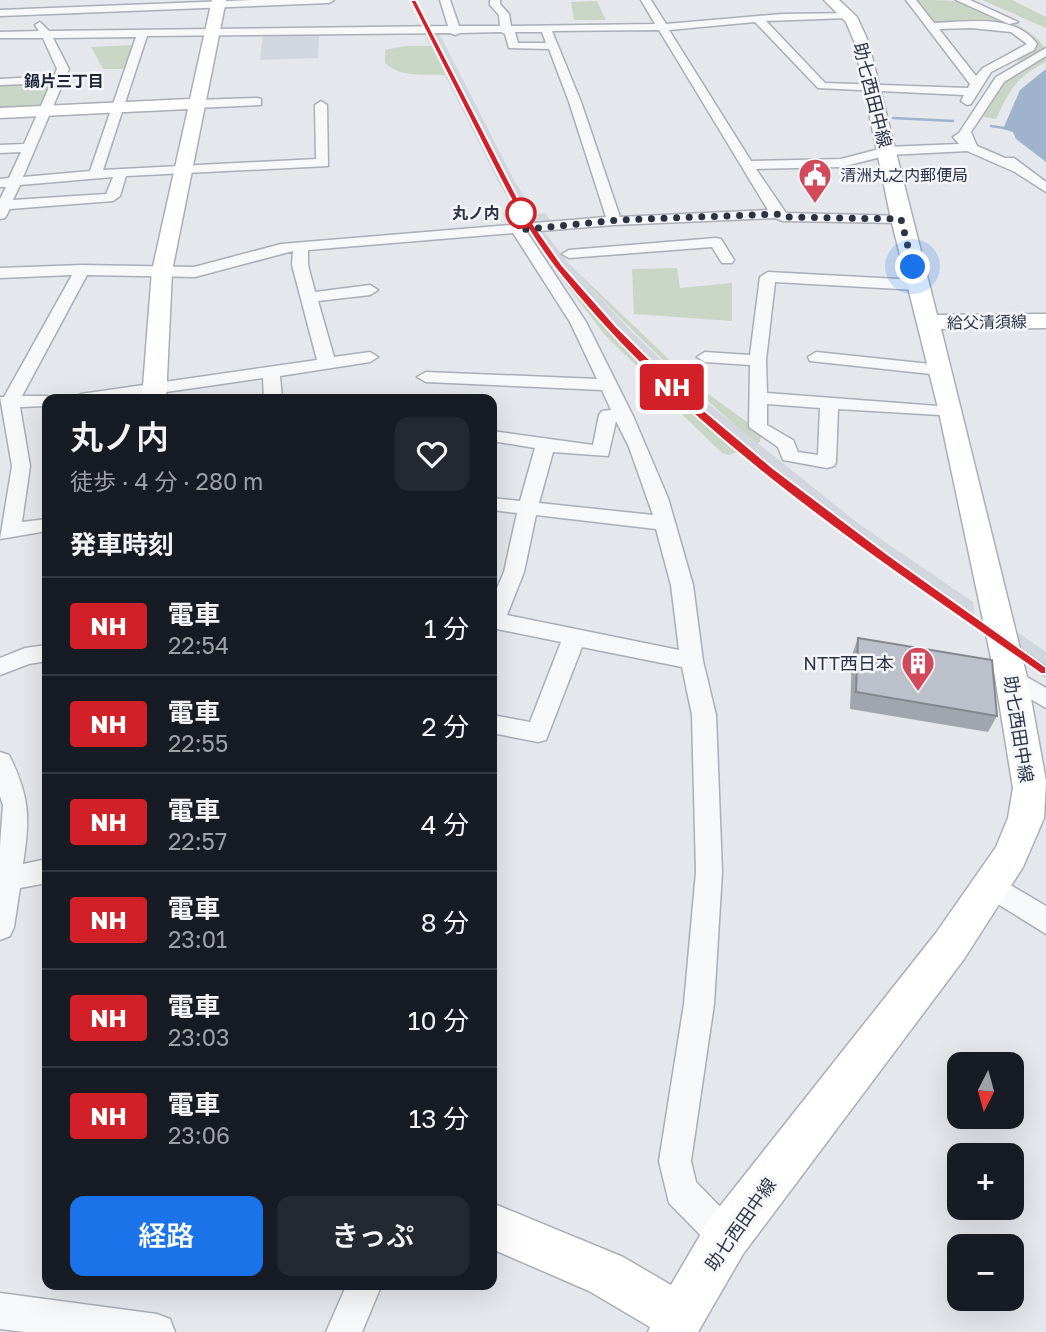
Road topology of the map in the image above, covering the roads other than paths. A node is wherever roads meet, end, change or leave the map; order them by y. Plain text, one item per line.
1 (328, 0) edge
2 (445, 0) edge
3 (495, 0) edge
4 (646, 0) edge
5 (911, 0) edge
6 (961, 0) edge
7 (219, 3) edge
8 (839, 4) edge
9 (0, 7) edge
10 (773, 7) dead end
11 (0, 13) edge
12 (16, 13) junction
13 (782, 17) junction
14 (759, 20) junction
15 (931, 26) junction
16 (662, 27) junction
17 (546, 29) junction
18 (508, 31) junction
19 (455, 32) junction
20 (212, 33) junction
21 (47, 34) junction
22 (142, 34) junction
23 (1, 36) edge
24 (1046, 45) edge
25 (552, 46) junction
26 (1046, 51) edge
27 (1018, 54) junction
28 (1009, 72) junction
29 (59, 79) junction
30 (0, 82) edge
31 (872, 88) junction
32 (974, 88) junction
33 (257, 102) dead end
34 (196, 104) junction
35 (321, 105) dead end
36 (117, 108) junction
37 (45, 111) junction
38 (0, 113) edge
39 (974, 124) junction
40 (969, 147) junction
41 (0, 149) edge
42 (29, 149) junction
43 (887, 151) junction
44 (747, 165) junction
45 (183, 169) junction
46 (1020, 169) junction
47 (121, 172) junction
48 (95, 174) junction
49 (7, 183) edge
50 (1046, 188) edge
51 (2, 210) edge
52 (777, 214) junction
53 (638, 219) junction
54 (901, 219) junction
55 (614, 220) junction
56 (518, 230) junction
57 (301, 246) junction
58 (653, 247) junction
59 (569, 254) dead end
60 (727, 260) dead end
61 (82, 270) junction
62 (162, 271) junction
63 (0, 273) edge
64 (918, 285) junction
65 (370, 290) dead end
66 (309, 297) junction
67 (1046, 321) edge
68 (928, 322) junction
69 (705, 356) dead end
70 (370, 357) dead end
71 (816, 357) dead end
72 (758, 360) junction
73 (327, 364) junction
74 (940, 370) junction
75 (271, 372) junction
76 (426, 377) dead end
77 (608, 385) junction
78 (154, 394) edge
79 (273, 394) edge
80 (759, 398) junction
81 (42, 402) edge
82 (829, 403) junction
83 (5, 412) edge
84 (951, 412) junction
85 (624, 416) junction
86 (497, 437) edge
87 (545, 446) junction
88 (497, 504) edge
89 (529, 508) junction
90 (666, 523) junction
91 (42, 526) edge
92 (5, 531) edge
93 (497, 611) edge
94 (497, 621) edge
95 (574, 638) junction
96 (42, 654) edge
97 (692, 661) junction
98 (0, 667) edge
99 (1011, 677) junction
100 (1046, 699) edge
101 (497, 725) edge
102 (0, 762) edge
103 (42, 872) edge
104 (5, 879) edge
105 (990, 885) junction
106 (1046, 921) edge
107 (0, 927) edge
108 (497, 1228) edge
109 (726, 1237) junction
110 (362, 1290) edge
111 (0, 1311) edge
112 (676, 1324) edge
113 (157, 1332) edge
114 (344, 1332) edge

1 - 7 street
2 - 19 street
3 - 18 street
4 - 16 street
5 - 15 street
6 - 24 street
7 - 12 street
7 - 20 main road
8 - 13 street
8 - 31 main road, 助七西田中線
9 - 12 street
10 - 13 street
11 - 12 street
12 - 21 street
13 - 14 street
14 - 16 street
14 - 31 street
15 - 27 street
15 - 32 street
16 - 17 street
16 - 44 street
17 - 18 street
17 - 25 street
18 - 19 street
18 - 25 street
19 - 20 street
20 - 22 street
20 - 34 main road
21 - 22 street
21 - 23 street
21 - 29 street
22 - 36 street
25 - 55 street
26 - 28 street
27 - 28 street
27 - 32 street
28 - 39 street
29 - 30 street
29 - 37 street
31 - 32 street
31 - 43 main road, 助七西田中線
32 - 40 street
33 - 34 street
34 - 36 main road
34 - 45 main road
35 - 45 street
36 - 37 main road
36 - 48 street
37 - 38 main road
37 - 42 street
39 - 40 street
39 - 46 street
40 - 43 street
40 - 46 street
41 - 42 street
42 - 49 street
43 - 44 street
43 - 54 main road, 助七西田中線
44 - 52 street
45 - 47 street
45 - 62 main road
46 - 50 street
47 - 48 street
47 - 51 street
48 - 49 street
49 - 51 street
52 - 53 street
52 - 54 street
53 - 55 street
53 - 58 street
54 - 64 main road, 助七西田中線
55 - 56 street
56 - 57 street
56 - 77 street
57 - 62 street
57 - 66 street
58 - 59 street
58 - 60 street
61 - 62 street
61 - 63 street
61 - 83 street
62 - 78 main road
64 - 68 main road, 助七西田中線
64 - 72 street
65 - 66 street
66 - 73 street
67 - 68 main road, 給父清須線
68 - 74 main road, 助七西田中線
69 - 72 street
70 - 73 street
71 - 74 street
72 - 80 street
73 - 75 street
74 - 84 main road, 助七西田中線
75 - 78 street
75 - 79 street
76 - 77 street
77 - 85 street
80 - 82 street
80 - 82 street
81 - 83 street
82 - 84 street
83 - 92 street
84 - 99 main road, 助七西田中線
85 - 87 street
85 - 90 street
86 - 87 street
87 - 89 street
88 - 89 street
89 - 90 street
89 - 93 street
90 - 97 street
91 - 92 street
94 - 95 street
95 - 97 street
95 - 101 street
96 - 98 street
97 - 109 street
99 - 100 street
99 - 105 main road, 助七西田中線
102 - 104 street
103 - 104 street
104 - 107 street
105 - 106 street
105 - 109 main road, 助七西田中線
108 - 112 main road
109 - 112 main road, 助七西田中線
110 - 114 street
111 - 113 street

